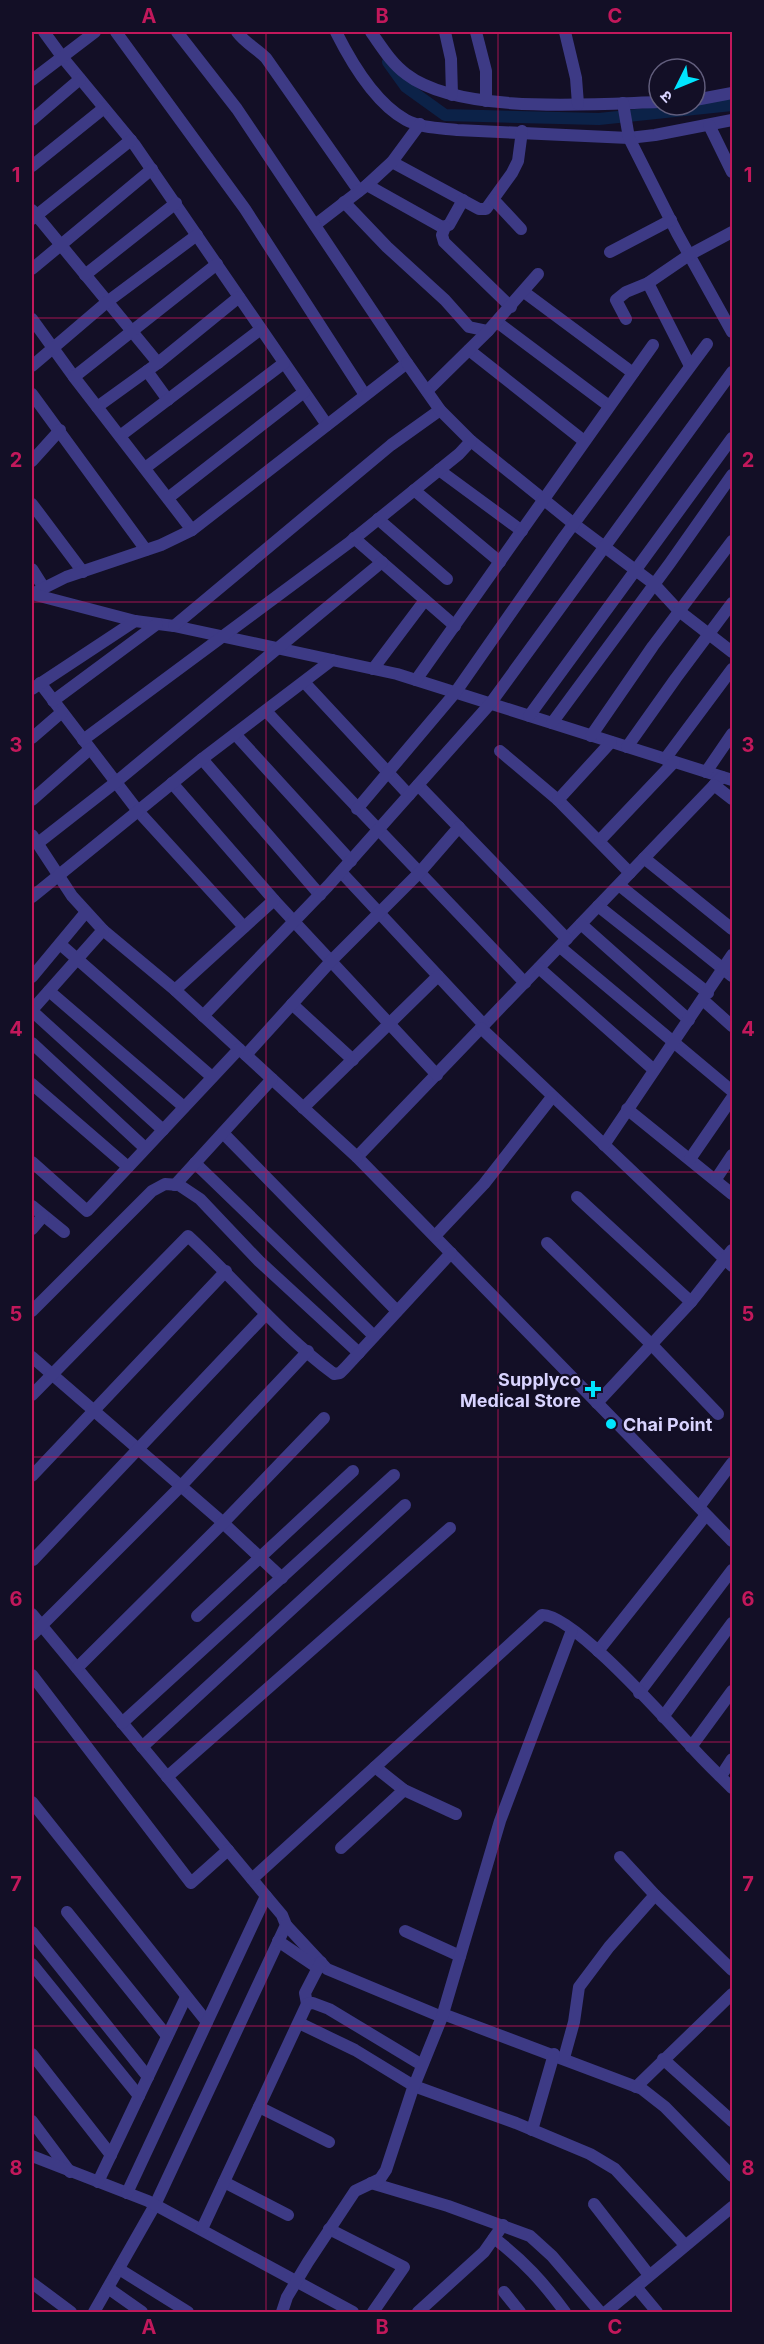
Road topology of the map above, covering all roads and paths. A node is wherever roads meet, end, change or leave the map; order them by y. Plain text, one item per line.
1 (44, 32) edge
2 (95, 32) edge
3 (116, 32) edge
4 (177, 32) edge
5 (237, 32) edge
6 (336, 32) edge
7 (371, 32) edge
8 (445, 32) edge
9 (476, 32) edge
10 (565, 32) edge
11 (63, 58) junction
12 (80, 79) junction
13 (32, 80) edge
14 (732, 93) edge
15 (452, 95) junction
16 (707, 98) edge
17 (486, 101) junction
18 (578, 104) junction
19 (647, 104) edge
20 (624, 107) junction
21 (104, 108) junction
22 (32, 120) edge
23 (732, 120) edge
24 (420, 124) junction
25 (709, 125) junction
26 (522, 131) junction
27 (628, 134) junction
28 (131, 140) junction
29 (392, 162) junction
30 (32, 166) edge
31 (152, 169) junction
32 (732, 172) edge
33 (363, 188) junction
34 (463, 200) junction
35 (494, 201) junction
36 (345, 202) junction
37 (176, 203) junction
38 (33, 215) edge
39 (671, 219) junction
40 (315, 225) junction
41 (445, 227) junction
42 (520, 229) dead end
43 (732, 232) edge
44 (197, 235) junction
45 (60, 245) junction
46 (610, 252) dead end
47 (689, 255) junction
48 (217, 264) junction
49 (32, 269) edge
50 (538, 274) dead end
51 (86, 275) junction
52 (648, 283) junction
53 (524, 292) junction
54 (239, 297) junction
55 (107, 302) junction
56 (511, 307) junction
57 (32, 319) edge
58 (626, 319) dead end
59 (493, 327) junction
60 (261, 329) junction
61 (131, 330) junction
62 (732, 332) edge
63 (707, 344) dead end
64 (653, 345) dead end
65 (53, 346) junction
66 (469, 350) junction
67 (158, 363) junction
68 (284, 363) junction
69 (407, 363) junction
70 (32, 366) edge
71 (690, 366) junction
72 (147, 371) junction
73 (732, 372) edge
74 (633, 373) junction
75 (74, 377) junction
76 (427, 391) junction
77 (304, 392) junction
78 (32, 394) edge
79 (365, 395) junction
80 (168, 400) junction
81 (609, 406) junction
82 (97, 407) junction
83 (440, 410) junction
84 (327, 425) junction
85 (60, 430) junction
86 (120, 436) junction
87 (732, 438) edge
88 (471, 441) junction
89 (584, 441) junction
90 (32, 461) edge
91 (145, 468) junction
92 (438, 470) junction
93 (732, 475) edge
94 (414, 490) junction
95 (168, 498) junction
96 (543, 500) junction
97 (32, 504) edge
98 (378, 519) junction
99 (574, 524) junction
100 (192, 530) junction
101 (522, 531) junction
102 (354, 538) junction
103 (732, 541) edge
104 (604, 546) junction
105 (146, 550) junction
106 (382, 562) junction
107 (500, 562) junction
108 (32, 569) edge
109 (634, 571) junction
110 (83, 572) junction
111 (447, 579) dead end
112 (654, 585) junction
113 (44, 588) junction
114 (32, 594) edge
115 (425, 600) junction
116 (732, 603) edge
117 (679, 611) junction
118 (135, 621) junction
119 (157, 624) junction
120 (174, 626) junction
121 (455, 626) junction
122 (709, 634) junction
123 (224, 637) junction
124 (278, 649) junction
125 (732, 652) edge
126 (332, 660) junction
127 (373, 669) junction
128 (732, 669) edge
129 (416, 680) junction
130 (304, 682) junction
131 (36, 686) edge
132 (455, 693) junction
133 (53, 701) junction
134 (490, 704) junction
135 (266, 711) junction
136 (62, 712) junction
137 (529, 716) junction
138 (552, 723) junction
139 (235, 734) junction
140 (732, 734) edge
141 (591, 736) junction
142 (32, 738) edge
143 (611, 742) junction
144 (87, 745) junction
145 (627, 747) junction
146 (500, 750) dead end
147 (202, 759) junction
148 (670, 761) junction
149 (706, 772) junction
150 (389, 773) junction
151 (723, 781) edge
152 (116, 782) junction
153 (172, 783) junction
154 (418, 785) junction
155 (409, 795) junction
156 (732, 799) edge
157 (32, 800) edge
158 (558, 800) junction
159 (357, 809) junction
160 (138, 811) junction
161 (459, 827) junction
162 (377, 831) junction
163 (35, 839) edge
164 (600, 840) junction
165 (644, 858) junction
166 (351, 861) junction
167 (340, 872) junction
168 (420, 872) junction
169 (630, 873) junction
170 (58, 875) junction
171 (619, 885) junction
172 (320, 895) junction
173 (32, 897) edge
174 (274, 900) junction
175 (598, 906) junction
176 (86, 912) junction
177 (379, 913) junction
178 (295, 921) junction
179 (581, 924) junction
180 (244, 927) junction
181 (732, 929) edge
182 (103, 930) junction
183 (563, 943) junction
184 (60, 944) junction
185 (732, 955) edge
186 (77, 959) junction
187 (332, 960) junction
188 (539, 968) junction
189 (728, 972) edge
190 (32, 976) edge
191 (438, 976) junction
192 (525, 983) junction
193 (175, 990) junction
194 (49, 991) junction
195 (705, 996) junction
196 (292, 1004) junction
197 (32, 1011) edge
198 (203, 1016) junction
199 (689, 1020) junction
200 (391, 1024) junction
201 (732, 1026) edge
202 (483, 1027) junction
203 (32, 1043) edge
204 (673, 1043) junction
205 (242, 1052) junction
206 (353, 1060) junction
207 (654, 1070) junction
208 (437, 1075) junction
209 (212, 1077) junction
210 (272, 1079) junction
211 (32, 1084) edge
212 (732, 1091) edge
213 (552, 1097) junction
214 (732, 1098) edge
215 (184, 1107) junction
216 (303, 1108) junction
217 (627, 1109) junction
218 (163, 1130) junction
219 (223, 1133) junction
220 (604, 1145) junction
221 (145, 1148) junction
222 (732, 1155) edge
223 (357, 1157) junction
224 (690, 1159) junction
225 (32, 1162) edge
226 (195, 1163) junction
227 (128, 1167) junction
228 (716, 1179) junction
229 (175, 1185) junction
230 (732, 1194) edge
231 (577, 1197) dead end
232 (32, 1206) edge
233 (44, 1216) junction
234 (32, 1229) edge
235 (64, 1232) dead end
236 (435, 1236) junction
237 (547, 1243) dead end
238 (451, 1253) junction
239 (730, 1259) edge
240 (226, 1271) junction
241 (691, 1302) junction
242 (32, 1311) edge
243 (397, 1311) junction
244 (266, 1314) junction
245 (374, 1336) junction
246 (652, 1345) junction
247 (308, 1351) junction
248 (359, 1353) junction
249 (32, 1357) edge
250 (52, 1374) junction
251 (32, 1395) edge
252 (597, 1403) junction
253 (93, 1410) junction
254 (718, 1414) dead end
255 (324, 1418) dead end
256 (137, 1448) junction
257 (732, 1463) edge
258 (353, 1471) dead end
259 (394, 1475) dead end
260 (32, 1476) edge
261 (181, 1486) junction
262 (405, 1505) dead end
263 (703, 1511) junction
264 (223, 1523) junction
265 (450, 1528) dead end
266 (732, 1542) edge
267 (261, 1556) junction
268 (33, 1560) edge
269 (732, 1570) edge
270 (282, 1578) junction
271 (32, 1614) edge
272 (198, 1616) dead end
273 (732, 1623) edge
274 (42, 1627) junction
275 (572, 1630) junction
276 (32, 1635) edge
277 (598, 1651) junction
278 (77, 1668) junction
279 (32, 1675) edge
280 (732, 1691) edge
281 (639, 1693) junction
282 (663, 1717) junction
283 (122, 1723) junction
284 (142, 1747) junction
285 (691, 1747) junction
286 (732, 1759) edge
287 (375, 1767) junction
288 (721, 1776) junction
289 (167, 1777) junction
290 (732, 1788) edge
291 (404, 1790) junction
292 (32, 1802) edge
293 (456, 1814) dead end
294 (341, 1848) dead end
295 (228, 1850) junction
296 (620, 1857) dead end
297 (252, 1879) junction
298 (655, 1895) junction
299 (266, 1896) junction
300 (67, 1912) dead end
301 (286, 1925) junction
302 (405, 1931) dead end
303 (32, 1932) edge
304 (278, 1941) junction
305 (460, 1956) junction
306 (32, 1964) edge
307 (320, 1965) junction
308 (732, 1970) edge
309 (732, 1994) edge
310 (186, 1997) junction
311 (307, 2004) junction
312 (442, 2016) junction
313 (207, 2022) junction
314 (298, 2023) junction
315 (168, 2036) junction
316 (32, 2054) edge
317 (559, 2056) junction
318 (663, 2059) junction
319 (422, 2065) junction
320 (148, 2077) junction
321 (414, 2086) junction
322 (636, 2087) junction
323 (139, 2096) junction
324 (259, 2107) junction
325 (32, 2121) edge
326 (732, 2121) edge
327 (532, 2130) junction
328 (329, 2142) dead end
329 (111, 2155) junction
330 (32, 2156) edge
331 (71, 2172) junction
332 (732, 2176) edge
333 (98, 2182) junction
334 (224, 2182) junction
335 (371, 2183) junction
336 (127, 2193) junction
337 (594, 2204) dead end
338 (155, 2205) junction
339 (732, 2206) edge
340 (288, 2216) dead end
341 (503, 2225) junction
342 (202, 2229) junction
343 (329, 2229) junction
344 (494, 2238) junction
345 (685, 2245) junction
346 (119, 2269) junction
347 (649, 2275) junction
348 (296, 2282) junction
349 (32, 2283) edge
350 (637, 2288) junction
351 (108, 2289) junction
352 (504, 2292) dead end
353 (620, 2308) edge
354 (64, 2310) edge
355 (94, 2313) edge
356 (142, 2313) edge
357 (188, 2313) edge
358 (282, 2313) edge
359 (353, 2313) edge
360 (373, 2313) edge
361 (418, 2313) edge
362 (520, 2313) edge
363 (566, 2313) edge
364 (600, 2313) edge
365 (606, 2313) edge
366 (657, 2313) edge

1 - 11 street
2 - 11 street
3 - 79 street
4 - 40 street
5 - 33 street
6 - 24 street
7 - 15 street
8 - 15 street
9 - 17 street
10 - 18 street
11 - 12 street
11 - 13 street
12 - 21 street
12 - 22 street
14 - 16 street
15 - 17 street
17 - 18 street
18 - 20 street
19 - 20 street
20 - 27 street
21 - 28 street
21 - 30 street
23 - 25 street
24 - 26 street
24 - 29 street
25 - 27 street
25 - 32 street
26 - 27 street
26 - 35 street
27 - 39 street
28 - 31 street
28 - 38 street
29 - 33 street
29 - 34 street
31 - 37 street
31 - 45 street
33 - 36 street
33 - 41 street
34 - 35 street
34 - 41 street
35 - 42 street
36 - 40 street
36 - 59 street
37 - 44 street
37 - 51 street
38 - 45 street
39 - 46 street
39 - 47 street
40 - 69 street
41 - 56 street
43 - 47 street
44 - 48 street
44 - 55 street
45 - 49 street
45 - 51 street
47 - 52 street
47 - 62 street
48 - 54 street
48 - 61 street
50 - 53 street
51 - 55 street
52 - 58 street
52 - 71 street
53 - 56 street
53 - 74 street
54 - 60 street
54 - 67 street
55 - 61 street
55 - 65 street
56 - 59 street
57 - 65 street
59 - 66 street
59 - 81 street
60 - 68 street
60 - 80 street
61 - 67 street
61 - 75 street
63 - 71 street
64 - 74 street
65 - 70 street
65 - 75 street
66 - 76 street
66 - 89 street
67 - 72 street
68 - 77 street
68 - 91 street
69 - 76 street
69 - 79 street
71 - 99 street
72 - 80 street
72 - 82 street
73 - 104 street
74 - 81 street
75 - 82 street
76 - 83 street
77 - 84 street
77 - 95 street
78 - 85 street
79 - 84 street
80 - 86 street
81 - 89 street
82 - 86 street
83 - 88 street
83 - 120 street
84 - 100 street
85 - 90 street
85 - 105 street
86 - 91 street
87 - 109 street
88 - 92 street
88 - 96 street
89 - 96 street
91 - 95 street
92 - 94 street
92 - 101 street
93 - 112 street
94 - 98 street
94 - 107 street
95 - 100 street
96 - 99 street
96 - 101 street
97 - 110 street
98 - 102 street
98 - 111 street
99 - 104 street
99 - 132 street
100 - 105 street
101 - 107 street
102 - 106 street
102 - 123 street
103 - 117 street
104 - 109 street
104 - 134 street
105 - 110 street
106 - 115 street
106 - 124 street
107 - 121 street
108 - 113 street
109 - 112 street
109 - 137 street
110 - 113 street
112 - 117 street
112 - 138 street
113 - 114 street
114 - 118 street
115 - 121 street
115 - 127 street
116 - 122 street
117 - 122 street
117 - 141 street
118 - 119 street
118 - 131 street
119 - 120 street
119 - 133 street
120 - 123 street
121 - 129 street
122 - 125 street
122 - 145 street
123 - 124 street
123 - 144 street
124 - 126 street
124 - 152 street
126 - 127 street
126 - 130 street
127 - 129 street
128 - 148 street
129 - 132 street
130 - 135 street
130 - 150 street
131 - 133 street
132 - 134 street
132 - 150 street
133 - 136 street
134 - 137 street
134 - 154 street
135 - 139 street
135 - 159 street
136 - 142 street
136 - 144 street
137 - 138 street
138 - 141 street
139 - 147 street
139 - 166 street
140 - 149 street
141 - 143 street
143 - 145 street
143 - 158 street
144 - 152 street
144 - 157 street
145 - 148 street
146 - 158 street
147 - 153 street
147 - 172 street
148 - 149 street
148 - 164 street
149 - 151 street
150 - 155 street
150 - 159 street
151 - 156 street
151 - 165 street
152 - 160 street
152 - 163 street
153 - 160 street
153 - 174 street
154 - 155 street
154 - 161 street
155 - 162 street
158 - 164 street
159 - 162 street
160 - 170 street
160 - 180 street
161 - 168 street
161 - 183 street
162 - 166 street
162 - 168 street
163 - 170 street
164 - 169 street
165 - 169 street
165 - 181 street
166 - 167 street
167 - 172 street
167 - 177 street
168 - 177 street
168 - 192 street
169 - 171 street
170 - 173 street
170 - 176 street
171 - 175 street
171 - 189 street
172 - 178 street
174 - 178 street
174 - 180 street
175 - 179 street
175 - 195 street
176 - 182 street
176 - 184 street
177 - 187 street
177 - 191 street
178 - 187 street
178 - 198 street
179 - 183 street
179 - 199 street
180 - 193 street
182 - 186 street
182 - 193 street
183 - 188 street
183 - 204 street
184 - 186 street
184 - 190 street
185 - 189 street
186 - 194 street
186 - 209 street
187 - 196 street
187 - 200 street
188 - 192 street
188 - 207 street
189 - 195 street
191 - 200 street
191 - 202 street
192 - 202 street
193 - 198 street
194 - 197 street
194 - 215 street
195 - 199 street
195 - 201 street
196 - 205 street
196 - 206 street
197 - 218 street
198 - 205 street
199 - 204 street
200 - 206 street
200 - 208 street
202 - 208 street
202 - 213 street
203 - 221 street
204 - 207 street
204 - 212 street
205 - 209 street
205 - 210 street
206 - 216 street
207 - 217 street
208 - 223 street
209 - 215 street
210 - 216 street
210 - 219 street
211 - 227 street
213 - 220 street
213 - 236 street
214 - 224 street
215 - 218 street
216 - 223 street
217 - 220 street
217 - 224 street
218 - 221 street
219 - 226 street
219 - 243 street
220 - 239 street
221 - 227 street
222 - 228 street
223 - 236 street
224 - 228 street
225 - 227 street
226 - 229 street
226 - 245 street
228 - 230 street
229 - 242 street
229 - 248 street
231 - 241 street
232 - 233 street
233 - 234 street
233 - 235 street
236 - 238 street
237 - 246 street
238 - 243 street
238 - 252 street
239 - 241 street
240 - 244 street
240 - 250 street
240 - 253 street
241 - 246 street
243 - 245 street
244 - 247 street
244 - 256 street
245 - 248 street
246 - 252 street
246 - 254 street
247 - 248 street
247 - 261 street
249 - 250 street
250 - 251 street
250 - 253 street
252 - 263 street
253 - 256 street
253 - 260 street
255 - 264 street
256 - 261 street
256 - 268 street
257 - 263 street
258 - 267 street
259 - 270 street
261 - 264 street
261 - 274 street
262 - 284 street
263 - 266 street
263 - 277 street
264 - 267 street
264 - 278 street
265 - 289 street
267 - 270 street
267 - 272 street
269 - 281 street
270 - 283 street
271 - 274 street
273 - 282 street
274 - 276 street
274 - 278 street
275 - 277 street
275 - 287 street
275 - 305 street
277 - 281 street
278 - 283 street
279 - 295 street
280 - 285 street
281 - 282 street
282 - 285 street
283 - 284 street
284 - 289 street
285 - 288 street
286 - 288 street
287 - 291 street
287 - 297 street
288 - 290 street
289 - 295 street
291 - 293 street
291 - 294 street
292 - 310 street
295 - 297 street
296 - 298 street
297 - 299 street
298 - 308 street
298 - 317 street
299 - 301 street
299 - 313 street
300 - 315 street
301 - 304 street
301 - 307 street
302 - 305 street
303 - 320 street
304 - 307 street
304 - 338 street
305 - 312 street
306 - 323 street
307 - 311 street
307 - 312 street
309 - 318 street
310 - 313 street
310 - 315 street
311 - 314 street
311 - 319 street
312 - 317 street
312 - 319 street
313 - 336 street
314 - 321 street
314 - 324 street
315 - 320 street
316 - 329 street
317 - 322 street
317 - 327 street
318 - 322 street
318 - 326 street
319 - 321 street
320 - 323 street
321 - 327 street
321 - 335 street
322 - 332 street
323 - 329 street
324 - 328 street
324 - 334 street
325 - 331 street
327 - 345 street
329 - 333 street
330 - 331 street
331 - 333 street
333 - 336 street
334 - 340 street
334 - 342 street
335 - 341 street
335 - 343 street
336 - 338 street
337 - 347 street
338 - 342 street
338 - 346 street
339 - 345 street
341 - 344 street
341 - 364 street
342 - 348 street
343 - 348 street
343 - 360 street
344 - 361 street
344 - 363 street
345 - 347 street
346 - 351 street
346 - 357 street
347 - 350 street
348 - 358 street
348 - 359 street
349 - 354 street
350 - 353 street
350 - 366 street
351 - 355 street
351 - 356 street
352 - 362 street
353 - 365 street

